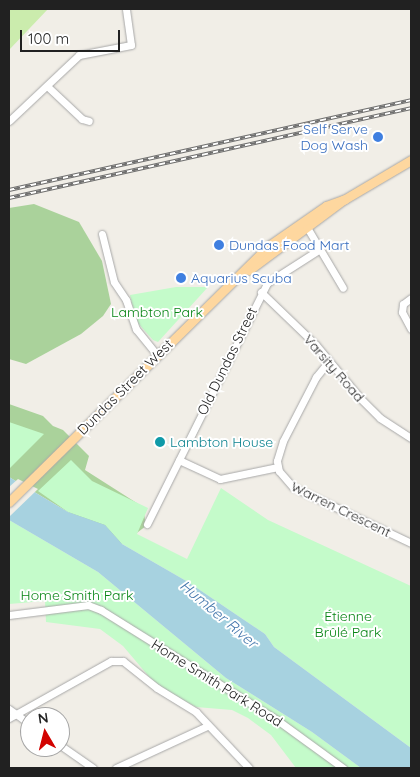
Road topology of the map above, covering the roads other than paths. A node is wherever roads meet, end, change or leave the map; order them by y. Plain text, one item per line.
1 (126, 9) edge
2 (47, 86) junction
3 (9, 121) edge
4 (90, 121) dead end
5 (411, 160) edge
6 (305, 224) junction
7 (102, 234) dead end
8 (320, 249) junction
9 (344, 288) dead end
10 (261, 292) junction
11 (411, 298) edge
12 (411, 328) edge
13 (157, 355) junction
14 (329, 361) junction
15 (411, 438) edge
16 (179, 460) junction
17 (278, 467) junction
18 (9, 502) edge
19 (146, 524) dead end
20 (411, 543) edge
21 (9, 615) edge
22 (9, 709) edge
23 (16, 714) junction
24 (20, 717) edge
25 (9, 718) edge
26 (207, 726) junction
27 (70, 752) edge
28 (94, 768) edge
29 (116, 768) edge
30 (249, 768) edge
31 (343, 768) edge

1 - 2 street
2 - 3 street
2 - 4 street
5 - 6 main road, Dundas Street West
6 - 8 street
6 - 13 main road, Dundas Street West
7 - 13 street
8 - 9 street
8 - 10 street, Old Dundas Street
10 - 14 street, Varsity Road
10 - 16 street, Old Dundas Street
11 - 12 street
13 - 18 main road, Dundas Street West
14 - 15 street, Varsity Road
14 - 17 street
16 - 17 street
16 - 19 street, Old Dundas Street
17 - 20 street, Warren Crescent
21 - 31 street, Home Smith Park Road
22 - 23 street
23 - 24 street
23 - 25 street
23 - 26 street
26 - 29 street
26 - 30 street
27 - 28 street

